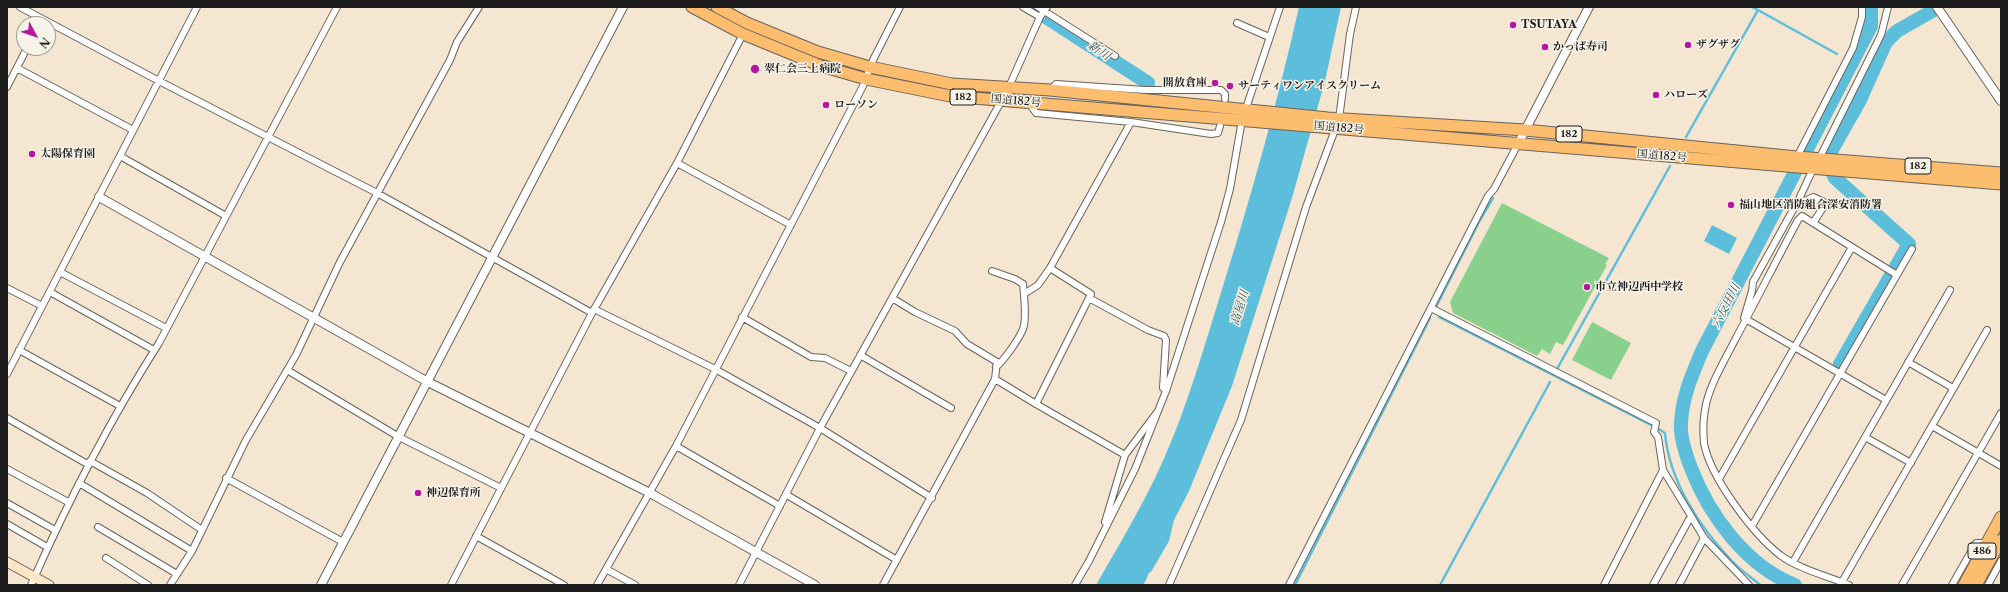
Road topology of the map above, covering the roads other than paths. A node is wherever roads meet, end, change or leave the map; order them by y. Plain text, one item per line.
1 (20, 7) edge
2 (197, 7) edge
3 (337, 7) edge
4 (479, 7) edge
5 (623, 7) edge
6 (692, 7) edge
7 (717, 7) edge
8 (900, 7) edge
9 (1023, 7) edge
10 (1038, 7) edge
11 (1280, 7) edge
12 (1356, 7) edge
13 (1589, 7) edge
14 (1862, 7) edge
15 (1888, 7) edge
16 (1937, 7) edge
17 (1046, 9) edge
18 (33, 16) edge
19 (1040, 17) junction
20 (1237, 23) dead end
21 (56, 29) edge
22 (743, 34) junction
23 (1269, 37) junction
24 (23, 56) edge
25 (1115, 56) dead end
26 (870, 67) junction
27 (17, 68) junction
28 (866, 78) junction
29 (159, 81) junction
30 (7, 87) edge
31 (1008, 89) junction
32 (1050, 90) junction
33 (1225, 98) dead end
34 (1002, 100) junction
35 (2001, 101) edge
36 (1028, 102) junction
37 (1247, 115) junction
38 (1131, 122) junction
39 (1332, 123) junction
40 (1220, 126) dead end
41 (133, 130) junction
42 (1525, 130) junction
43 (268, 137) junction
44 (1518, 144) junction
45 (120, 156) junction
46 (1797, 160) junction
47 (677, 163) junction
48 (1816, 164) junction
49 (2001, 173) edge
50 (2001, 184) edge
51 (377, 193) junction
52 (99, 197) junction
53 (1799, 199) junction
54 (226, 216) junction
55 (1813, 223) junction
56 (791, 225) junction
57 (1852, 247) junction
58 (1912, 249) dead end
59 (204, 257) junction
60 (493, 258) junction
61 (1050, 268) junction
62 (992, 271) dead end
63 (60, 272) junction
64 (1894, 273) junction
65 (7, 288) edge
66 (1950, 290) dead end
67 (50, 292) junction
68 (1024, 294) junction
69 (892, 298) junction
70 (1088, 298) junction
71 (42, 306) junction
72 (1431, 308) junction
73 (593, 311) junction
74 (742, 317) junction
75 (314, 318) junction
76 (1746, 319) junction
77 (166, 328) junction
78 (1987, 330) dead end
79 (1794, 347) junction
80 (19, 350) junction
81 (154, 350) junction
82 (860, 355) junction
83 (1908, 362) junction
84 (996, 367) junction
85 (715, 369) junction
86 (287, 370) junction
87 (851, 372) junction
88 (1840, 373) junction
89 (7, 374) edge
90 (995, 379) junction
91 (428, 382) junction
92 (1953, 388) junction
93 (1166, 391) junction
94 (1886, 400) junction
95 (1036, 404) junction
96 (120, 406) junction
97 (951, 408) dead end
98 (1159, 410) junction
99 (2001, 413) edge
100 (7, 418) edge
101 (1932, 426) junction
102 (820, 428) junction
103 (529, 433) junction
104 (399, 437) junction
105 (1865, 437) junction
106 (676, 446) junction
107 (1978, 453) junction
108 (1125, 455) junction
109 (89, 463) junction
110 (1911, 463) junction
111 (2001, 466) edge
112 (7, 468) edge
113 (1663, 470) junction
114 (226, 478) junction
115 (1719, 479) junction
116 (78, 483) junction
117 (501, 488) junction
118 (650, 494) junction
119 (786, 495) junction
120 (932, 498) junction
121 (68, 502) junction
122 (7, 503) edge
123 (780, 506) junction
124 (1690, 516) junction
125 (2001, 517) edge
126 (7, 524) edge
127 (1106, 526) junction
128 (1752, 526) junction
129 (98, 527) dead end
130 (55, 530) junction
131 (202, 530) junction
132 (476, 536) junction
133 (1704, 538) junction
134 (343, 542) junction
135 (47, 547) junction
136 (1996, 547) edge
137 (192, 550) junction
138 (756, 552) junction
139 (106, 558) dead end
140 (897, 560) junction
141 (2001, 561) edge
142 (7, 562) edge
143 (1793, 562) junction
144 (606, 569) junction
145 (177, 574) junction
146 (33, 581) edge
147 (1842, 582) junction
148 (49, 585) edge
149 (148, 585) edge
150 (170, 585) edge
151 (321, 585) edge
152 (451, 585) edge
153 (564, 585) edge
154 (598, 585) edge
155 (635, 585) edge
156 (739, 585) edge
157 (815, 585) edge
158 (883, 585) edge
159 (1075, 585) edge
160 (1169, 585) edge
161 (1289, 585) edge
162 (1604, 585) edge
163 (1653, 585) edge
164 (1679, 585) edge
165 (1749, 585) edge
166 (1849, 585) edge
167 (1902, 585) edge
168 (1952, 585) edge
169 (1964, 585) edge
170 (1976, 585) edge
171 (1988, 585) edge

1 - 18 street
2 - 29 street
3 - 43 street
4 - 51 street
5 - 60 street
6 - 22 highway, 国道182号 / 182
7 - 26 highway, 国道182号 / 182
8 - 26 street
9 - 19 street
10 - 17 street
11 - 23 street
12 - 39 street
13 - 42 street
14 - 46 street
15 - 48 street
16 - 35 street
17 - 19 street
17 - 25 street
19 - 31 street
20 - 23 street
21 - 29 street
22 - 28 highway, 国道182号 / 182
22 - 47 street
23 - 37 street
24 - 27 street
26 - 28 street
26 - 31 highway, 国道182号 / 182
27 - 30 street
27 - 41 street
28 - 34 highway, 国道182号 / 182
28 - 56 street
29 - 41 street
29 - 43 street
31 - 32 highway, 国道182号 / 182
31 - 34 street
32 - 33 street
32 - 37 highway, 国道182号 / 182
34 - 36 highway, 国道182号 / 182
34 - 69 street
36 - 37 highway, 国道182号 / 182
36 - 38 street
37 - 39 highway, 国道182号 / 182
37 - 93 street
38 - 40 street
38 - 61 street
39 - 42 highway, 国道182号 / 182
39 - 44 highway, 国道182号 / 182
39 - 160 street
41 - 45 street
42 - 44 street
42 - 46 highway, 国道182号 / 182
43 - 51 street
43 - 54 street
44 - 46 highway, 国道182号 / 182
44 - 72 street
45 - 52 street
45 - 54 street
46 - 48 highway, 国道182号 / 182
47 - 56 street
47 - 73 street
48 - 49 highway, 国道182号 / 182
48 - 50 highway, 国道182号 / 182
48 - 53 street
51 - 60 street
51 - 75 street
52 - 59 street
52 - 63 street
53 - 55 street
53 - 76 street
54 - 59 street
55 - 57 street
55 - 76 street
56 - 74 street
57 - 64 street
57 - 79 street
58 - 64 street
59 - 75 street
59 - 77 street
60 - 73 street
60 - 91 street
61 - 68 street
61 - 70 street
62 - 68 street
63 - 67 street
63 - 77 street
64 - 88 street
65 - 71 street
66 - 83 street
67 - 71 street
67 - 81 street
68 - 84 street
69 - 82 street
69 - 84 street
70 - 93 street
70 - 95 street
71 - 80 street
72 - 113 street
72 - 161 street
73 - 85 street
73 - 103 street
74 - 85 street
74 - 87 street
75 - 86 street
75 - 91 street
76 - 79 street
76 - 115 street
77 - 81 street
78 - 92 street
79 - 88 street
79 - 115 street
80 - 89 street
80 - 96 street
81 - 96 street
82 - 87 street
82 - 97 street
83 - 92 street
83 - 94 street
84 - 90 street
85 - 102 street
85 - 106 street
86 - 104 street
86 - 114 street
87 - 102 street
88 - 94 street
88 - 128 street
90 - 95 street
90 - 120 street
91 - 103 street
91 - 104 street
92 - 101 street
93 - 98 street
94 - 105 street
95 - 108 street
96 - 109 street
98 - 108 street
98 - 127 street
99 - 107 street
100 - 109 street
101 - 107 street
101 - 110 street
102 - 119 street
102 - 120 street
103 - 117 street
103 - 118 street
104 - 117 street
104 - 134 street
105 - 110 street
105 - 143 street
106 - 118 street
106 - 123 street
107 - 111 street
107 - 167 street
108 - 127 street
109 - 116 street
109 - 131 street
110 - 147 street
112 - 121 street
113 - 124 street
113 - 162 street
114 - 131 street
114 - 134 street
115 - 128 street
116 - 121 street
116 - 137 street
117 - 132 street
118 - 138 street
118 - 144 street
119 - 123 street
119 - 140 street
120 - 140 street
121 - 130 street
122 - 130 street
123 - 138 street
124 - 133 street
124 - 163 street
125 - 136 highway, 486
126 - 135 street
127 - 159 street
128 - 143 street
129 - 145 street
130 - 135 street
131 - 137 street
132 - 152 street
132 - 153 street
133 - 164 street
133 - 165 street
134 - 151 street
135 - 146 street
136 - 168 street
136 - 169 highway, 486
136 - 170 highway, 486
137 - 145 street
138 - 156 street
138 - 157 street
139 - 149 street
140 - 158 street
141 - 171 street
142 - 146 main road
143 - 147 street
144 - 154 street
144 - 155 street
145 - 150 street
146 - 148 main road
147 - 166 street

